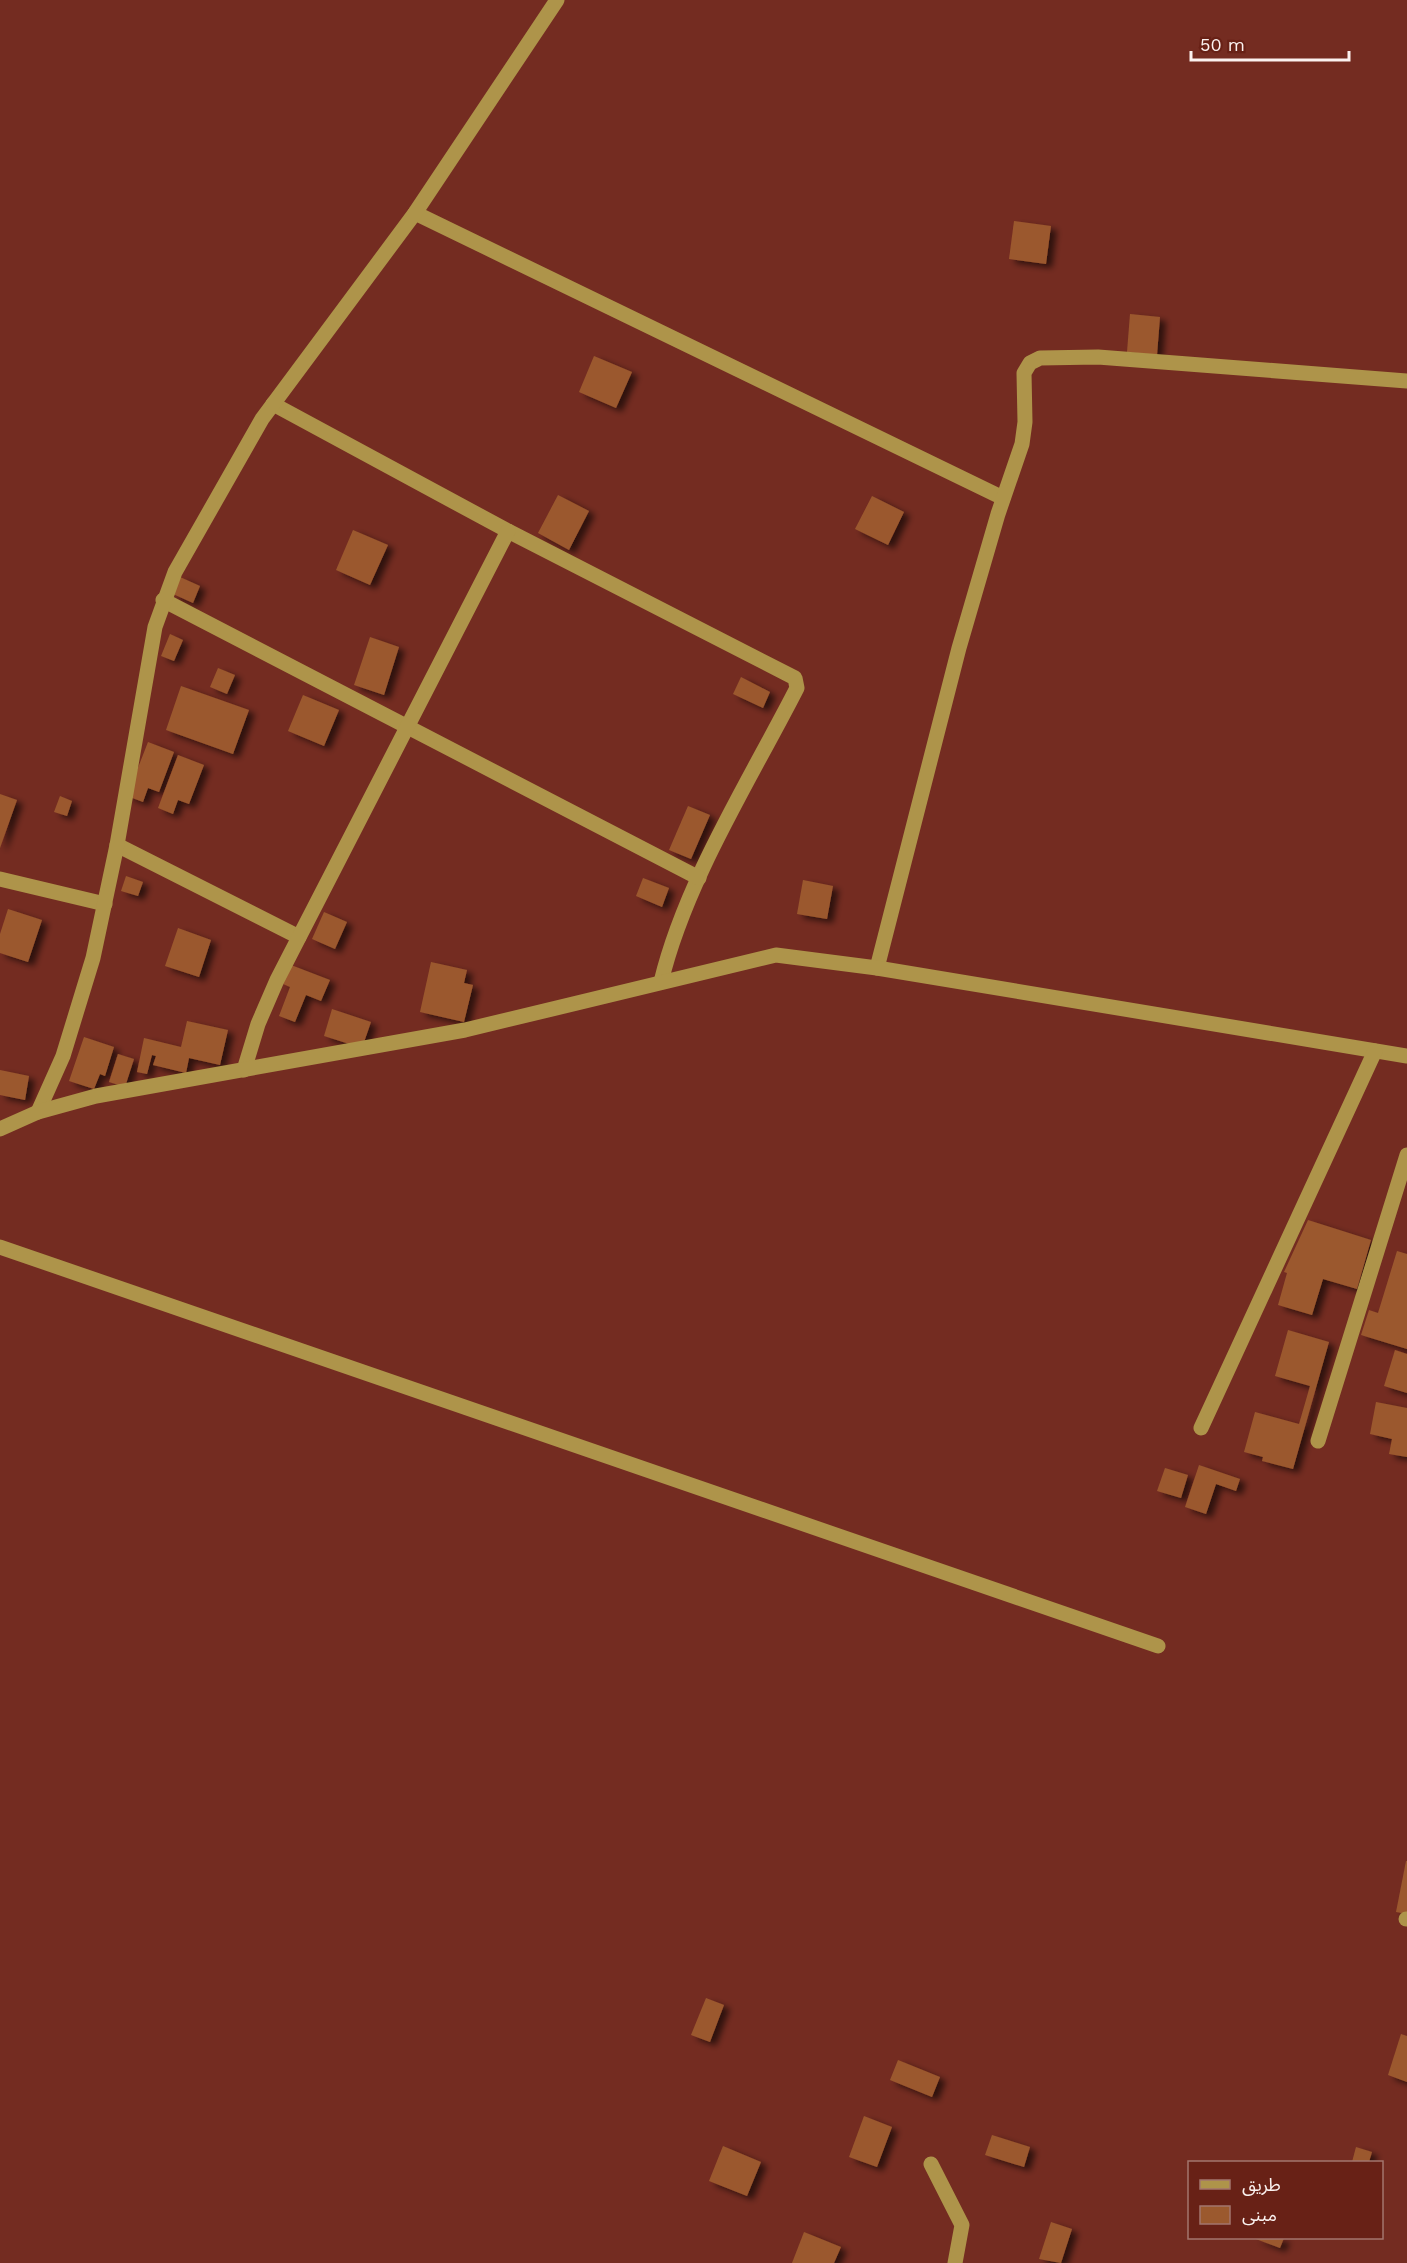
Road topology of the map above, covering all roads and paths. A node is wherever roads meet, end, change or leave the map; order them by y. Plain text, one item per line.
1 (557, 0) edge
2 (415, 213) junction
3 (1407, 381) edge
4 (273, 404) junction
5 (1003, 498) junction
6 (508, 531) junction
7 (164, 600) junction
8 (408, 726) junction
9 (117, 845) junction
10 (699, 878) junction
11 (0, 879) edge
12 (105, 904) junction
13 (299, 937) junction
14 (878, 968) junction
15 (661, 982) junction
16 (1375, 1051) junction
17 (1407, 1056) edge
18 (244, 1070) junction
19 (38, 1112) junction
20 (0, 1129) edge
21 (1407, 1155) edge
22 (0, 1247) edge
23 (1201, 1428) dead end
24 (1318, 1441) dead end
25 (1158, 1646) dead end
26 (931, 2164) dead end
27 (955, 2263) edge

1 - 2 street
2 - 4 street
2 - 5 street
3 - 5 street
4 - 6 street
4 - 7 street
5 - 14 street
6 - 8 street
6 - 10 street
7 - 8 street
7 - 9 street
8 - 10 street
8 - 13 street
9 - 12 street
9 - 13 street
10 - 15 street
11 - 12 street
12 - 19 street
13 - 18 street
14 - 15 street
14 - 16 street
15 - 18 street
16 - 17 street
16 - 23 street
18 - 19 street
19 - 20 street
21 - 24 street
22 - 25 street
26 - 27 street

